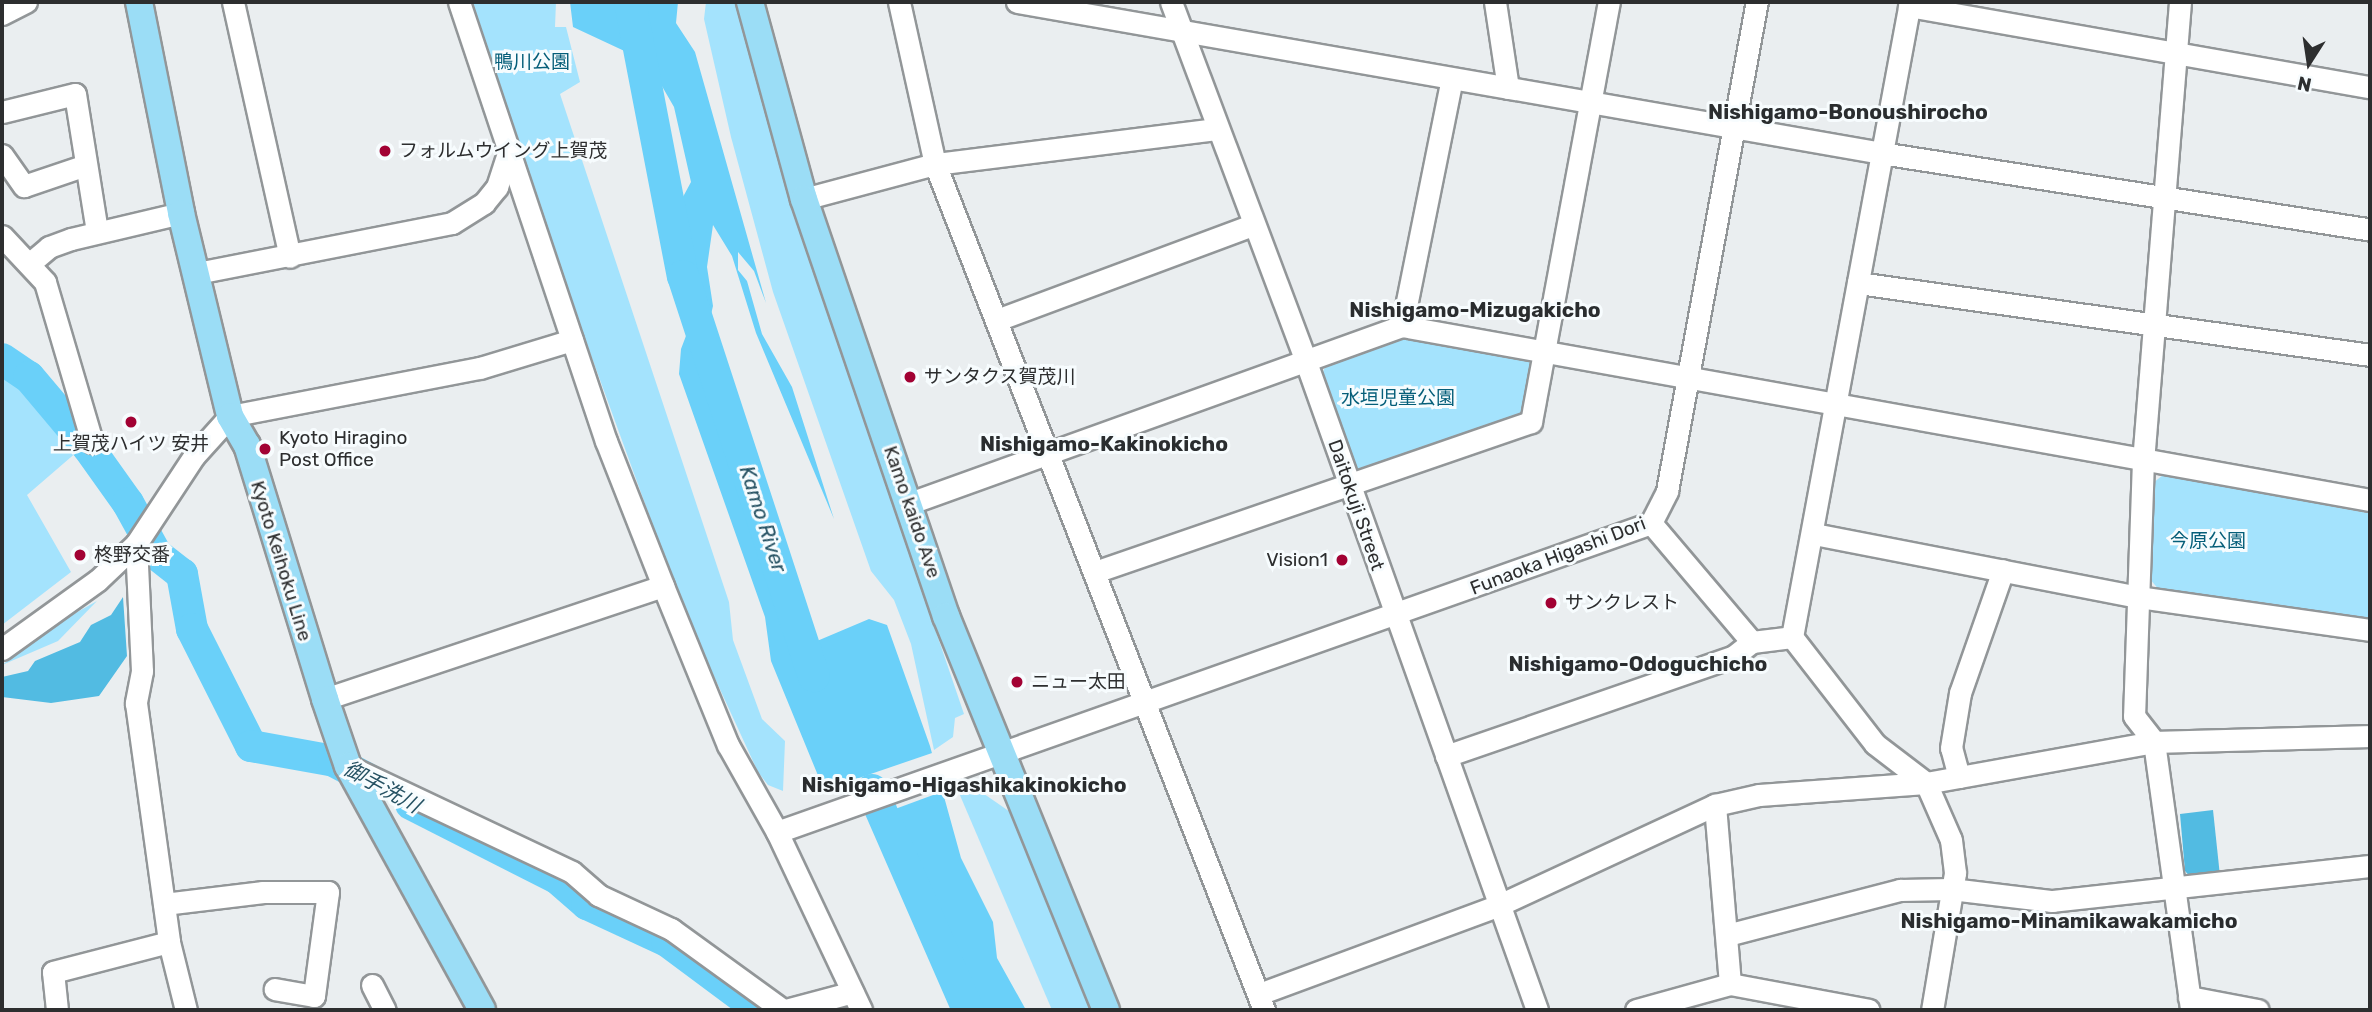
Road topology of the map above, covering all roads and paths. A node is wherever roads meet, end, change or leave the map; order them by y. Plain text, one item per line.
1 (26, 2) edge
2 (139, 2) edge
3 (233, 2) edge
4 (459, 2) edge
5 (750, 2) edge
6 (899, 2) edge
7 (1017, 2) edge
8 (1171, 2) edge
9 (1496, 2) edge
10 (1609, 2) edge
11 (1757, 2) edge
12 (2180, 2) edge
13 (1909, 4) edge
14 (2, 14) edge
15 (1183, 33) junction
16 (2177, 54) junction
17 (1452, 79) junction
18 (2370, 86) edge
19 (1508, 88) junction
20 (1593, 102) junction
21 (2, 112) edge
22 (1734, 126) junction
23 (1216, 129) junction
24 (1881, 153) junction
25 (2, 155) edge
26 (507, 157) junction
27 (935, 164) junction
28 (86, 165) junction
29 (2166, 197) junction
30 (804, 199) junction
31 (181, 213) junction
32 (1253, 225) junction
33 (2370, 230) edge
34 (97, 231) junction
35 (2, 236) edge
36 (290, 257) junction
37 (29, 264) junction
38 (197, 273) junction
39 (1858, 284) junction
40 (996, 320) junction
41 (1402, 326) junction
42 (2156, 326) junction
43 (572, 340) junction
44 (1543, 352) junction
45 (2370, 355) edge
46 (1306, 362) junction
47 (1688, 380) junction
48 (1838, 407) junction
49 (230, 416) junction
50 (92, 442) dead end
51 (1048, 455) junction
52 (2143, 460) junction
53 (1349, 488) junction
54 (2370, 500) edge
55 (910, 503) junction
56 (1651, 523) junction
57 (1814, 534) junction
58 (136, 544) junction
59 (2003, 570) junction
60 (1095, 572) junction
61 (663, 586) junction
62 (2139, 597) junction
63 (1396, 615) junction
64 (2370, 630) edge
65 (1792, 637) junction
66 (1752, 642) junction
67 (2, 649) edge
68 (325, 699) junction
69 (1143, 705) junction
70 (2370, 736) edge
71 (2154, 742) junction
72 (1001, 752) junction
73 (1446, 756) junction
74 (348, 766) junction
75 (1959, 777) junction
76 (1926, 783) junction
77 (1715, 805) junction
78 (777, 832) junction
79 (2370, 866) edge
80 (1951, 889) junction
81 (2175, 889) junction
82 (164, 904) junction
83 (1497, 906) junction
84 (1727, 935) junction
85 (169, 942) junction
86 (1730, 984) junction
87 (372, 985) dead end
88 (275, 989) dead end
89 (857, 1001) edge
90 (1262, 1002) edge
91 (2190, 1003) edge
92 (57, 1010) edge
93 (186, 1010) edge
94 (385, 1010) edge
95 (482, 1010) edge
96 (784, 1010) edge
97 (1106, 1010) edge
98 (1537, 1010) edge
99 (1636, 1010) edge
100 (1869, 1010) edge
101 (1932, 1010) edge
102 (2258, 1010) edge

1 - 14 street
2 - 31 main road, Kyoto Keihoku Line
3 - 36 street
4 - 26 street
5 - 30 main road, Kamo kaido Ave
6 - 27 street
7 - 15 street
8 - 15 street, Daitokuji Street
9 - 19 street
10 - 20 street
11 - 22 street, Funaoka Higashi Dori
12 - 16 street
13 - 16 street
13 - 24 street
15 - 17 street
15 - 23 street, Daitokuji Street
16 - 18 street
16 - 29 street
17 - 19 street
17 - 41 street
19 - 20 street
20 - 22 street
20 - 44 street
21 - 28 street
22 - 24 street
22 - 47 street, Funaoka Higashi Dori
23 - 27 street
23 - 32 street, Daitokuji Street
24 - 29 street
24 - 39 street
25 - 28 street
26 - 36 street
26 - 43 street
27 - 30 street
27 - 40 street
28 - 34 street
29 - 33 street
29 - 42 street
30 - 55 main road, Kamo kaido Ave
31 - 34 street
31 - 38 main road, Kyoto Keihoku Line
32 - 40 street
32 - 46 street, Daitokuji Street
34 - 37 street
35 - 37 street
36 - 38 street
37 - 50 street
38 - 49 main road, Kyoto Keihoku Line
39 - 42 street
39 - 48 street
40 - 51 street
41 - 44 street
41 - 46 street
42 - 45 street
42 - 52 street
43 - 49 street
43 - 61 street
44 - 47 street
44 - 53 street
46 - 51 street
46 - 53 street, Daitokuji Street
47 - 48 street
47 - 56 street, Funaoka Higashi Dori
48 - 52 street
48 - 57 street
49 - 58 street
49 - 68 main road, Kyoto Keihoku Line
51 - 55 street
51 - 60 street
52 - 54 street
52 - 62 street
53 - 60 street
53 - 63 street, Daitokuji Street
55 - 72 main road, Kamo kaido Ave
56 - 63 street, Funaoka Higashi Dori
56 - 66 street
57 - 59 street
57 - 65 street
58 - 67 street
58 - 82 street
59 - 62 street
59 - 75 street
60 - 69 street
61 - 68 street
61 - 78 street
62 - 64 street
62 - 71 street
63 - 69 street, Funaoka Higashi Dori
63 - 73 street, Daitokuji Street
65 - 66 street
65 - 76 street
66 - 73 street
68 - 74 main road, Kyoto Keihoku Line
69 - 72 street, Funaoka Higashi Dori
69 - 90 street
70 - 71 street
71 - 75 street
71 - 81 street
72 - 78 street, Funaoka Higashi Dori
72 - 97 main road, Kamo kaido Ave
73 - 83 street, Daitokuji Street
74 - 95 main road, Kyoto Keihoku Line
74 - 96 street
75 - 76 street
76 - 77 street
76 - 80 street
77 - 83 street
77 - 84 street
78 - 89 street
79 - 81 street
80 - 81 street
80 - 84 street
80 - 101 street
81 - 91 street
82 - 85 street
82 - 88 street
83 - 90 street
83 - 98 street, Daitokuji Street
84 - 86 street
85 - 92 street
85 - 93 street
86 - 99 street
86 - 100 street
87 - 94 street
89 - 96 street
91 - 102 street

